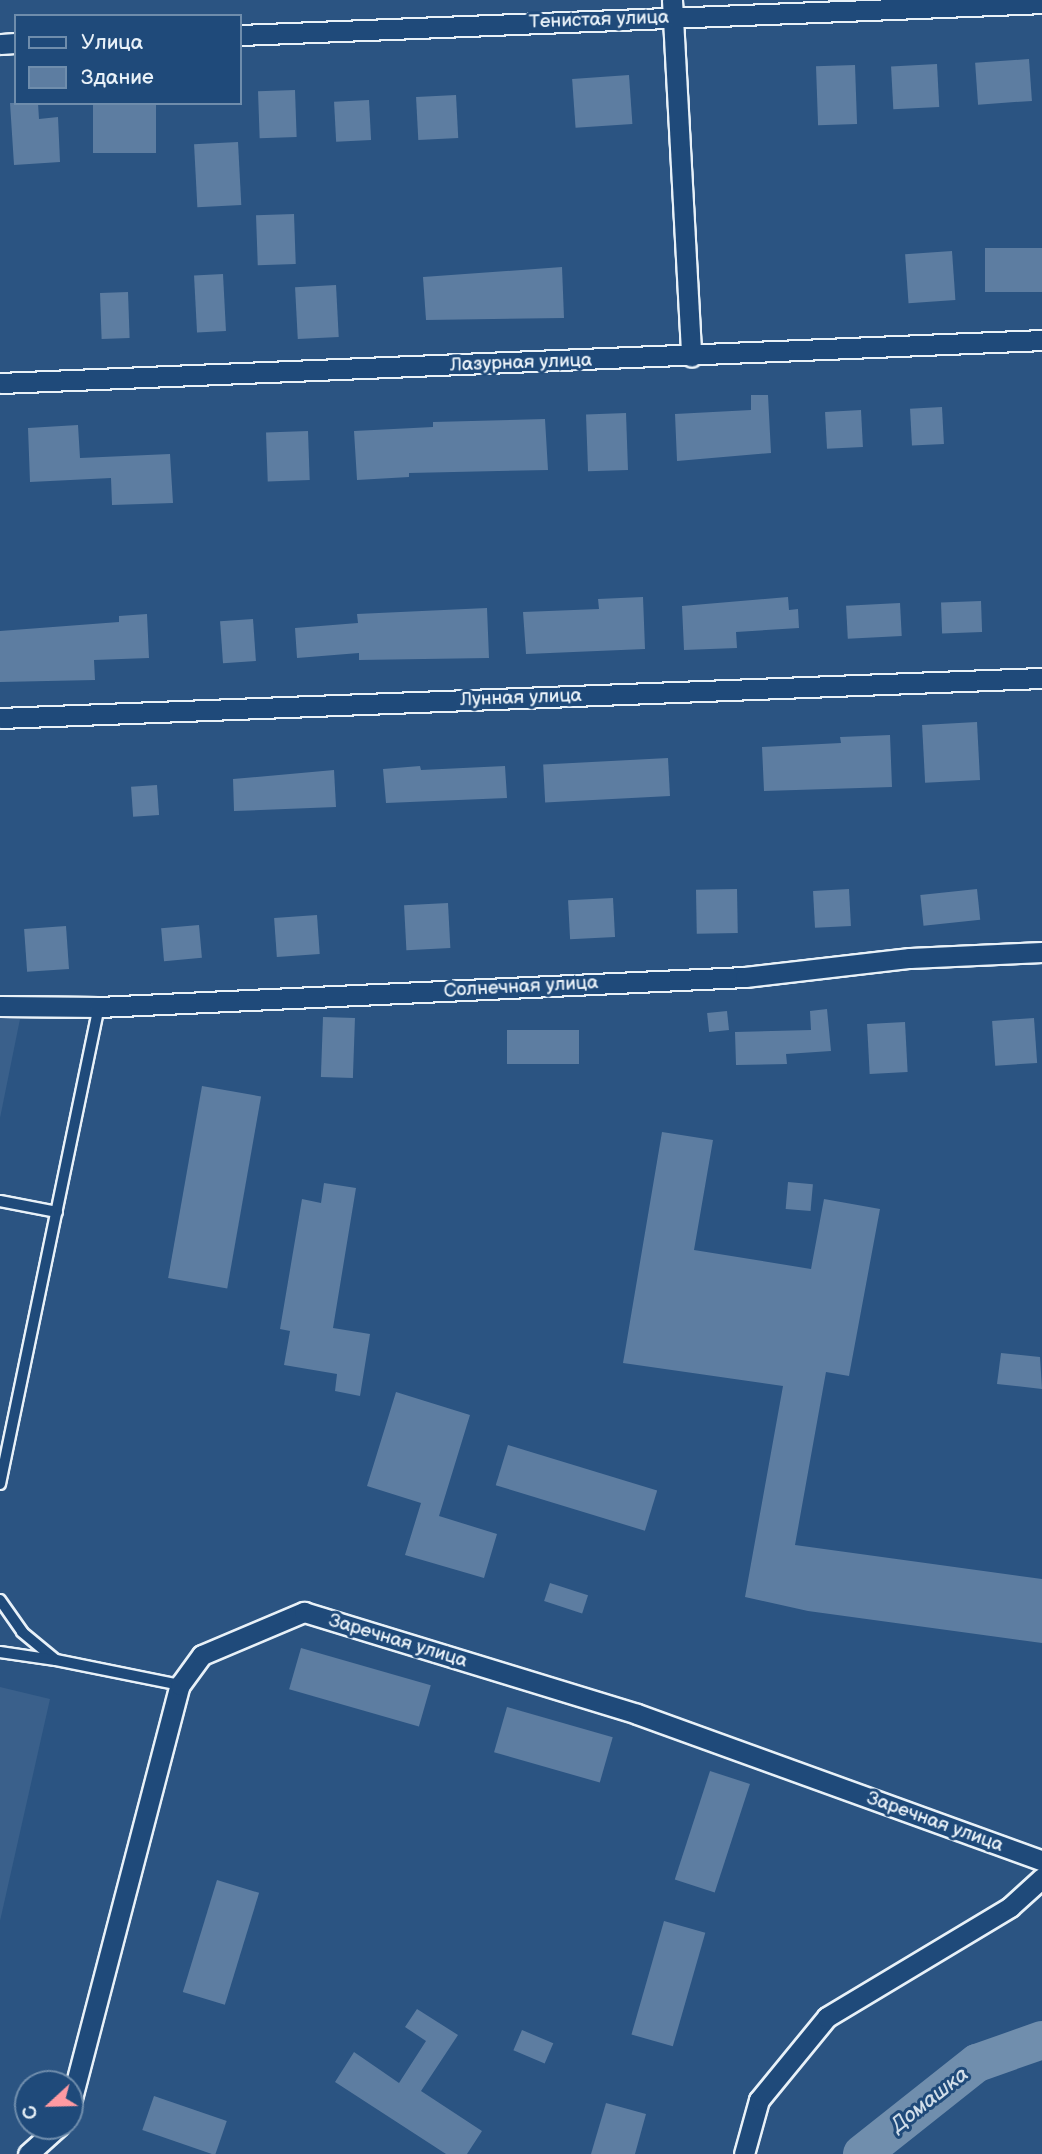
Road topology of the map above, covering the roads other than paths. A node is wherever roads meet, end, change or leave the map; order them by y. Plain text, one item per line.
1 (1042, 3) edge
2 (672, 9) edge
3 (242, 34) edge
4 (1042, 340) edge
5 (691, 356) junction
6 (0, 383) edge
7 (1042, 678) edge
8 (0, 718) edge
9 (1042, 953) edge
10 (0, 1006) edge
11 (99, 1007) junction
12 (0, 1201) edge
13 (57, 1212) junction
14 (0, 1484) edge
15 (0, 1600) edge
16 (0, 1652) edge
17 (56, 1661) junction
18 (180, 1685) junction
19 (1042, 1861) edge
20 (1042, 1878) edge
21 (79, 2070) edge
22 (44, 2140) edge
23 (28, 2154) edge
24 (744, 2154) edge

1 - 2 street, Тенистая улица
2 - 3 street, Тенистая улица
2 - 5 street
4 - 5 street, Лазурная улица
5 - 6 street, Лазурная улица
7 - 8 street, Лунная улица
9 - 11 street, Солнечная улица
10 - 11 street, Солнечная улица
11 - 13 lane
12 - 13 lane
13 - 14 lane
15 - 17 lane
16 - 17 lane
17 - 18 lane
18 - 19 street, Заречная улица
18 - 21 street, Заречная улица
20 - 24 street
22 - 23 street

